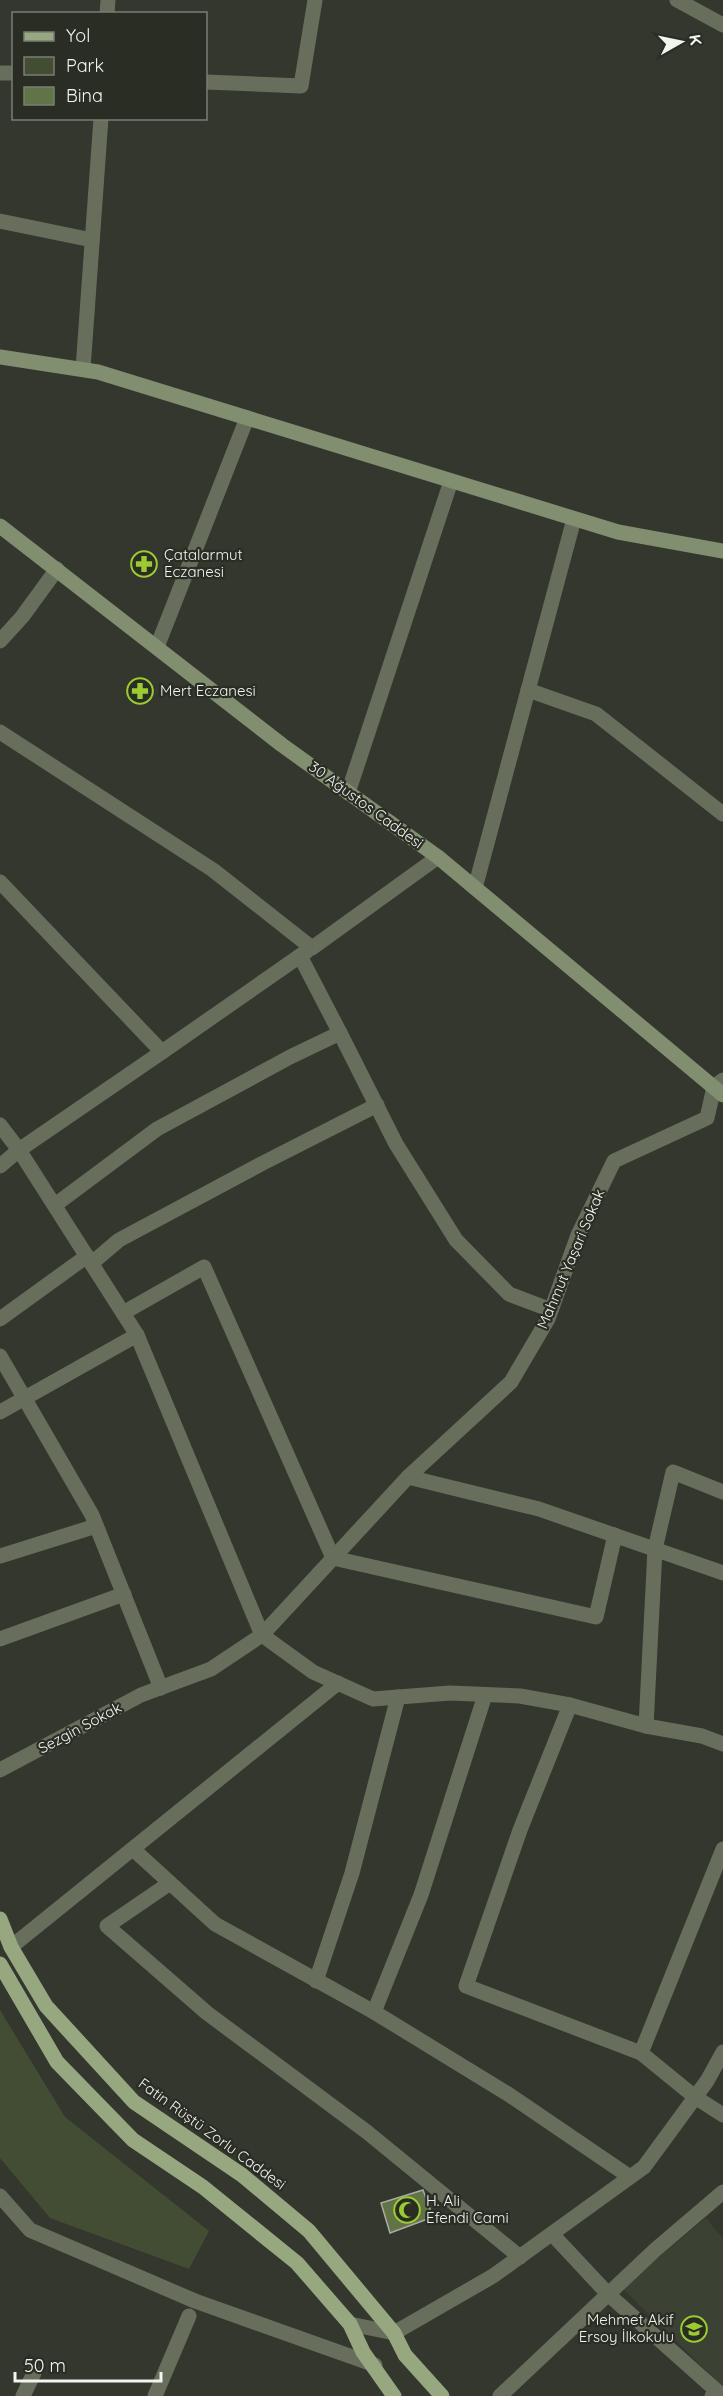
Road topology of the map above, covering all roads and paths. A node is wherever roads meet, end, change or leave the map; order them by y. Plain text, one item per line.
1 (315, 0) edge
2 (677, 0) edge
3 (723, 25) edge
4 (207, 82) edge
5 (101, 120) edge
6 (0, 221) edge
7 (92, 240) junction
8 (0, 357) edge
9 (83, 369) junction
10 (247, 418) junction
11 (451, 481) junction
12 (574, 519) junction
13 (0, 526) edge
14 (723, 551) edge
15 (57, 569) junction
16 (0, 641) edge
17 (157, 647) junction
18 (528, 690) junction
19 (0, 732) edge
20 (348, 793) junction
21 (723, 814) edge
22 (438, 857) junction
23 (0, 882) edge
24 (475, 888) junction
25 (306, 952) junction
26 (340, 1033) junction
27 (162, 1052) junction
28 (720, 1087) edge
29 (377, 1105) junction
30 (0, 1125) edge
31 (19, 1150) junction
32 (0, 1166) edge
33 (55, 1205) junction
34 (89, 1260) junction
35 (551, 1310) junction
36 (123, 1313) junction
37 (0, 1319) edge
38 (137, 1335) junction
39 (0, 1356) edge
40 (25, 1397) junction
41 (0, 1412) edge
42 (408, 1477) junction
43 (723, 1492) edge
44 (96, 1526) junction
45 (615, 1535) junction
46 (655, 1549) junction
47 (0, 1556) edge
48 (333, 1558) junction
49 (723, 1573) edge
50 (124, 1594) junction
51 (262, 1635) junction
52 (0, 1639) edge
53 (338, 1683) junction
54 (161, 1688) junction
55 (485, 1695) junction
56 (398, 1697) junction
57 (570, 1706) junction
58 (646, 1726) junction
59 (723, 1744) edge
60 (0, 1770) edge
61 (723, 1849) edge
62 (134, 1850) junction
63 (170, 1883) junction
64 (0, 1919) edge
65 (11, 1947) junction
66 (0, 1964) edge
67 (316, 1981) junction
68 (374, 2012) junction
69 (723, 2052) edge
70 (641, 2053) junction
71 (695, 2097) junction
72 (723, 2115) edge
73 (630, 2177) junction
74 (723, 2192) edge
75 (0, 2196) edge
76 (552, 2234) junction
77 (520, 2257) junction
78 (609, 2295) junction
79 (189, 2316) dead end
80 (350, 2324) junction
81 (394, 2333) junction
82 (375, 2365) junction
83 (34, 2373) dead end
84 (23, 2396) edge
85 (155, 2396) edge
86 (394, 2396) edge
87 (442, 2396) edge
88 (500, 2396) edge
89 (712, 2396) edge

1 - 4 street
2 - 3 street
5 - 7 street
6 - 7 street
7 - 9 street
8 - 9 main road
9 - 10 main road
10 - 11 main road
10 - 17 street
11 - 12 main road
11 - 20 street
12 - 14 main road
12 - 18 street
13 - 15 main road, 30 Ağustos Caddesi
15 - 16 street
15 - 17 main road, 30 Ağustos Caddesi
17 - 20 main road, 30 Ağustos Caddesi
18 - 21 street
18 - 24 street
19 - 25 street
20 - 22 main road, 30 Ağustos Caddesi
22 - 24 main road, 30 Ağustos Caddesi
22 - 25 street
23 - 27 street
24 - 28 main road, 30 Ağustos Caddesi
25 - 26 street
25 - 27 street
26 - 29 street
26 - 33 street
27 - 31 street
28 - 35 street, Mahmut Yaşari Sokak
29 - 34 street
29 - 35 street
30 - 31 street
31 - 32 street
31 - 33 street
33 - 34 street
34 - 36 street
34 - 37 street
35 - 42 street, Mahmut Yaşari Sokak
36 - 38 street
36 - 48 street
38 - 40 street
38 - 51 street
39 - 40 street
40 - 41 street
40 - 44 street
42 - 45 street
42 - 48 street, Mahmut Yaşari Sokak
43 - 46 street
44 - 47 street
44 - 50 street
45 - 46 street
45 - 48 street
46 - 49 street
46 - 58 street
48 - 51 street, Mahmut Yaşari Sokak
50 - 52 street
50 - 54 street
51 - 53 street
51 - 54 street, Sezgin Sokak
53 - 56 street
53 - 62 street
54 - 60 street, Sezgin Sokak
55 - 56 street
55 - 57 street
55 - 68 street
56 - 67 street
57 - 58 street
57 - 70 street
58 - 59 street
61 - 70 street
62 - 63 street
62 - 65 street
63 - 67 street
63 - 77 street
64 - 65 main road, Fatin Rüştü Zorlu Caddesi
65 - 81 main road, Fatin Rüştü Zorlu Caddesi
66 - 80 main road
67 - 68 street
68 - 73 street
69 - 71 street
70 - 71 street
71 - 72 street
71 - 73 street
73 - 76 street
74 - 78 street
75 - 82 street
76 - 77 street
76 - 78 street
77 - 81 street
78 - 88 street
78 - 89 street
79 - 85 street
80 - 81 street
80 - 82 main road
81 - 87 main road, Fatin Rüştü Zorlu Caddesi
82 - 86 main road
83 - 84 street

